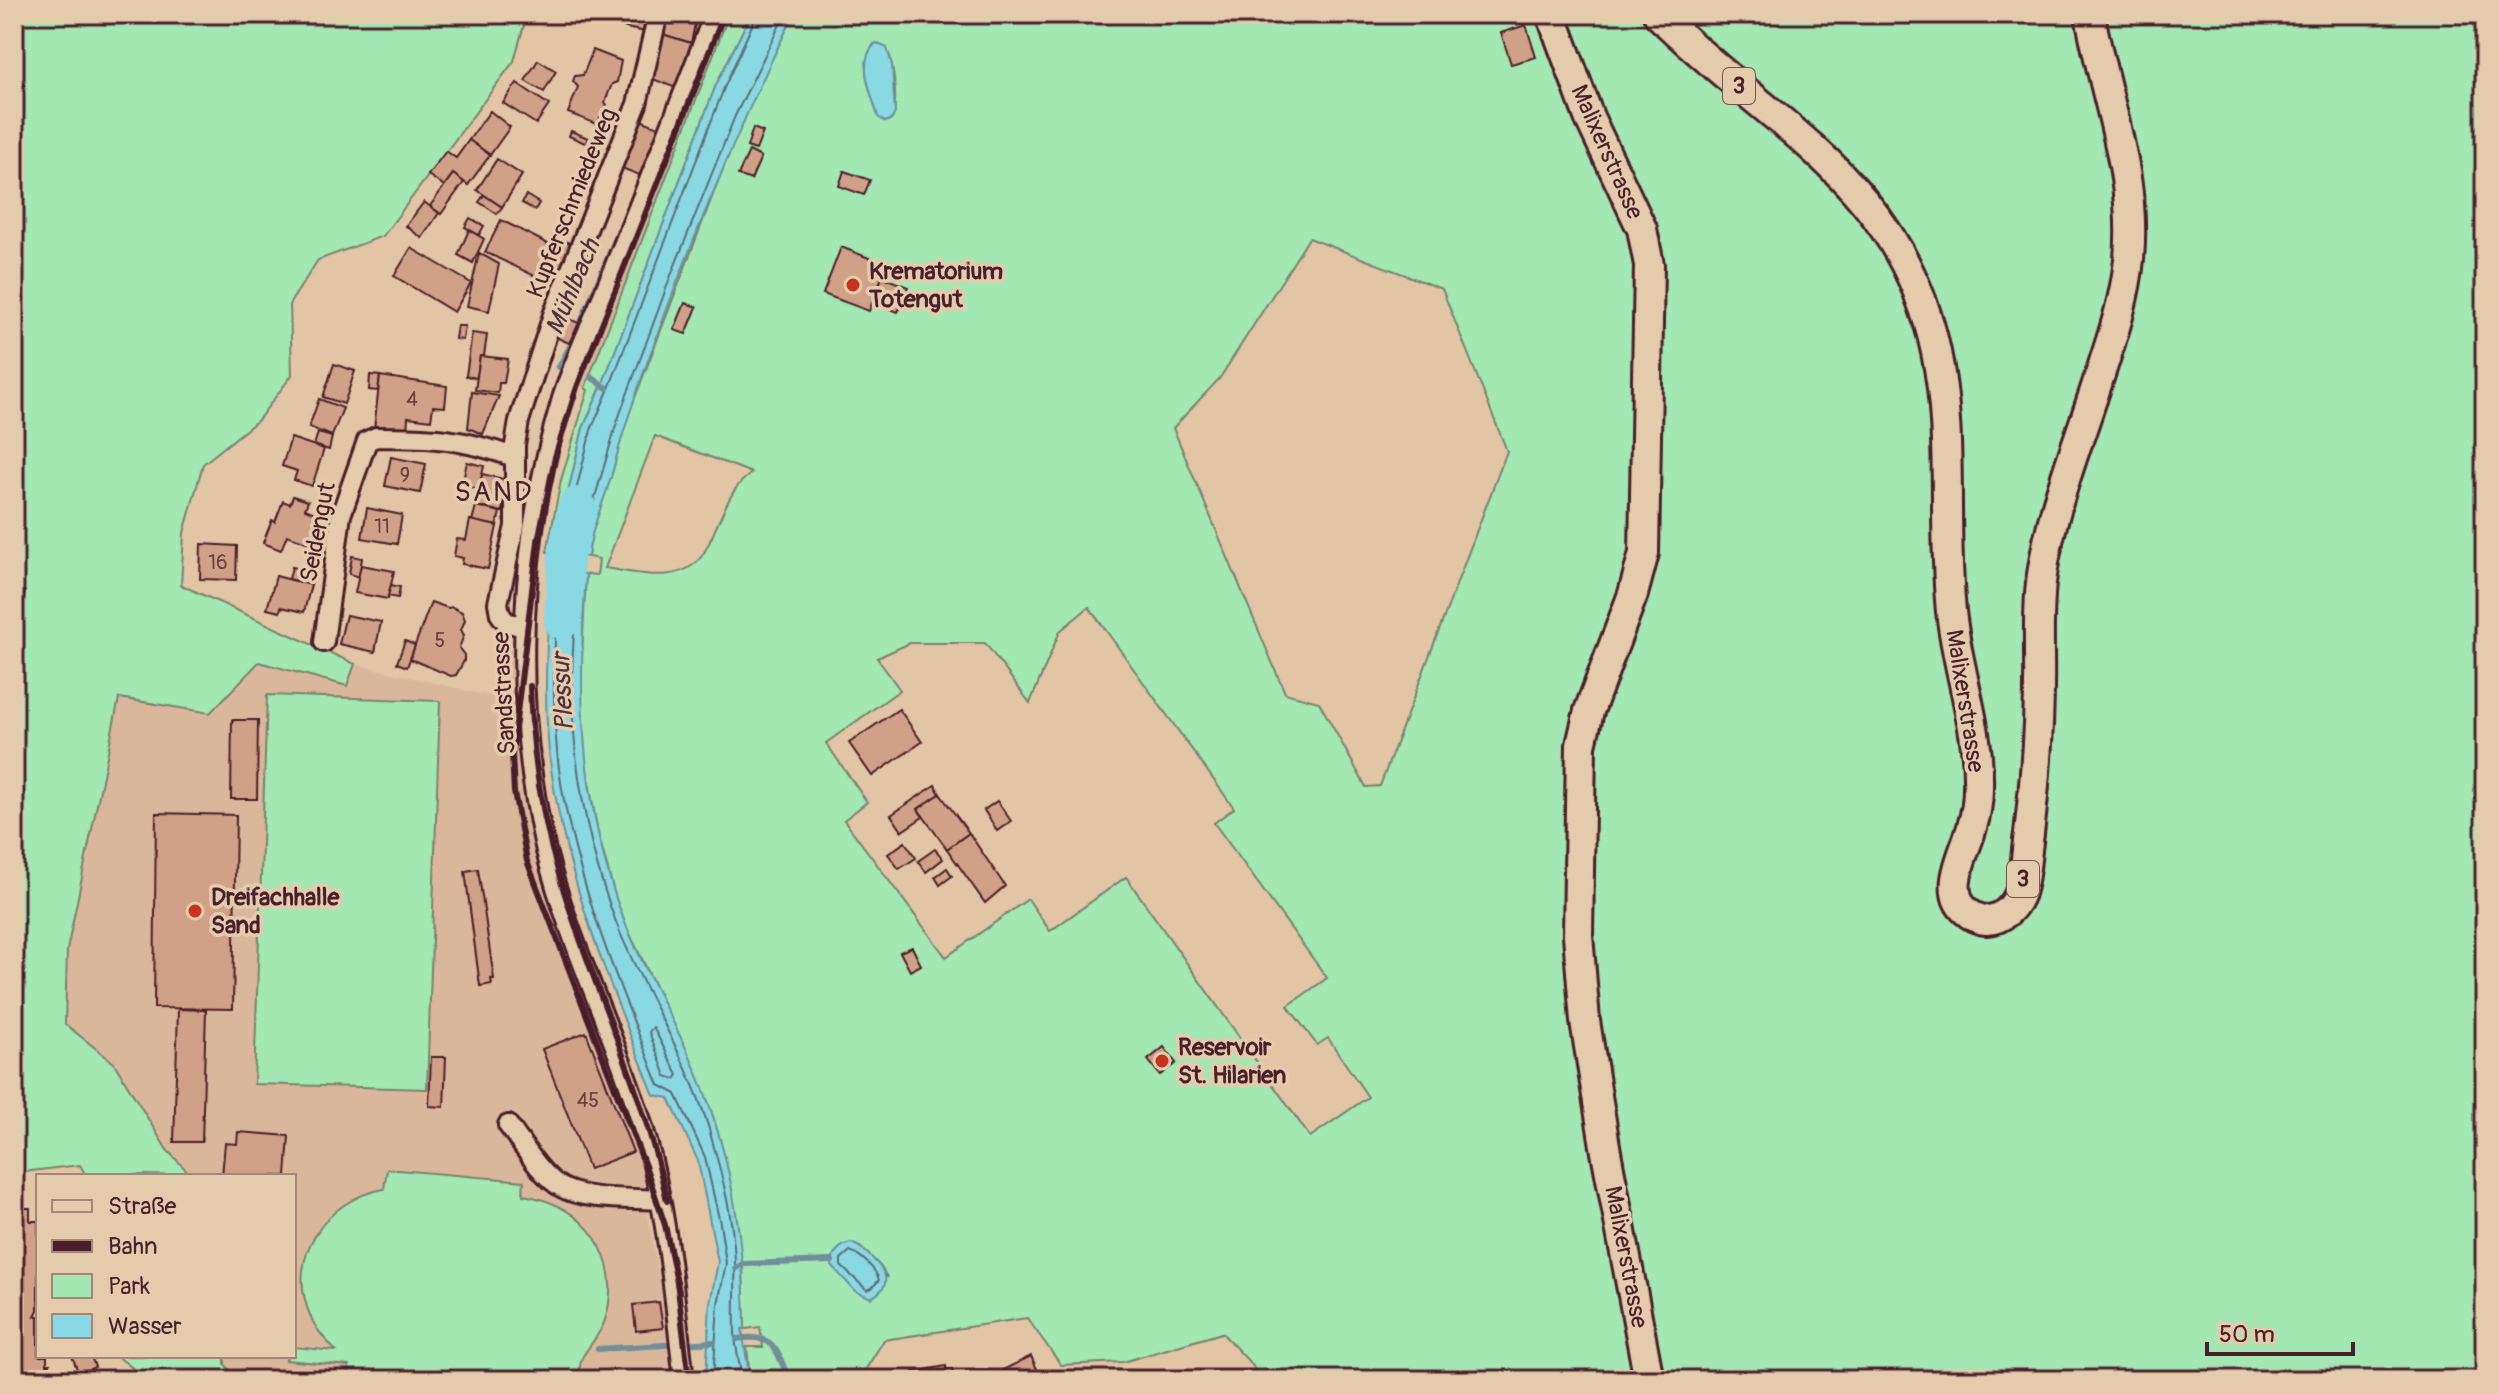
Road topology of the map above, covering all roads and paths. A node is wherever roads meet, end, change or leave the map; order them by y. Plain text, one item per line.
1 (658, 14) edge
2 (714, 14) edge
3 (1551, 14) edge
4 (1658, 14) edge
5 (2090, 14) edge
6 (514, 457) junction
7 (524, 627) junction
8 (324, 642) dead end
9 (508, 1125) dead end
10 (660, 1200) junction
11 (684, 1380) edge
12 (1649, 1380) edge

1 - 6 street, Kupferschmiedeweg
2 - 7 street, Sandstrasse
3 - 12 main road, Malixerstrasse
4 - 5 main road, Malixerstrasse / 3
6 - 7 street, Kupferschmiedeweg
6 - 8 street, Seidengut
7 - 10 street, Sandstrasse
9 - 10 street
10 - 11 street, Sandstrasse

